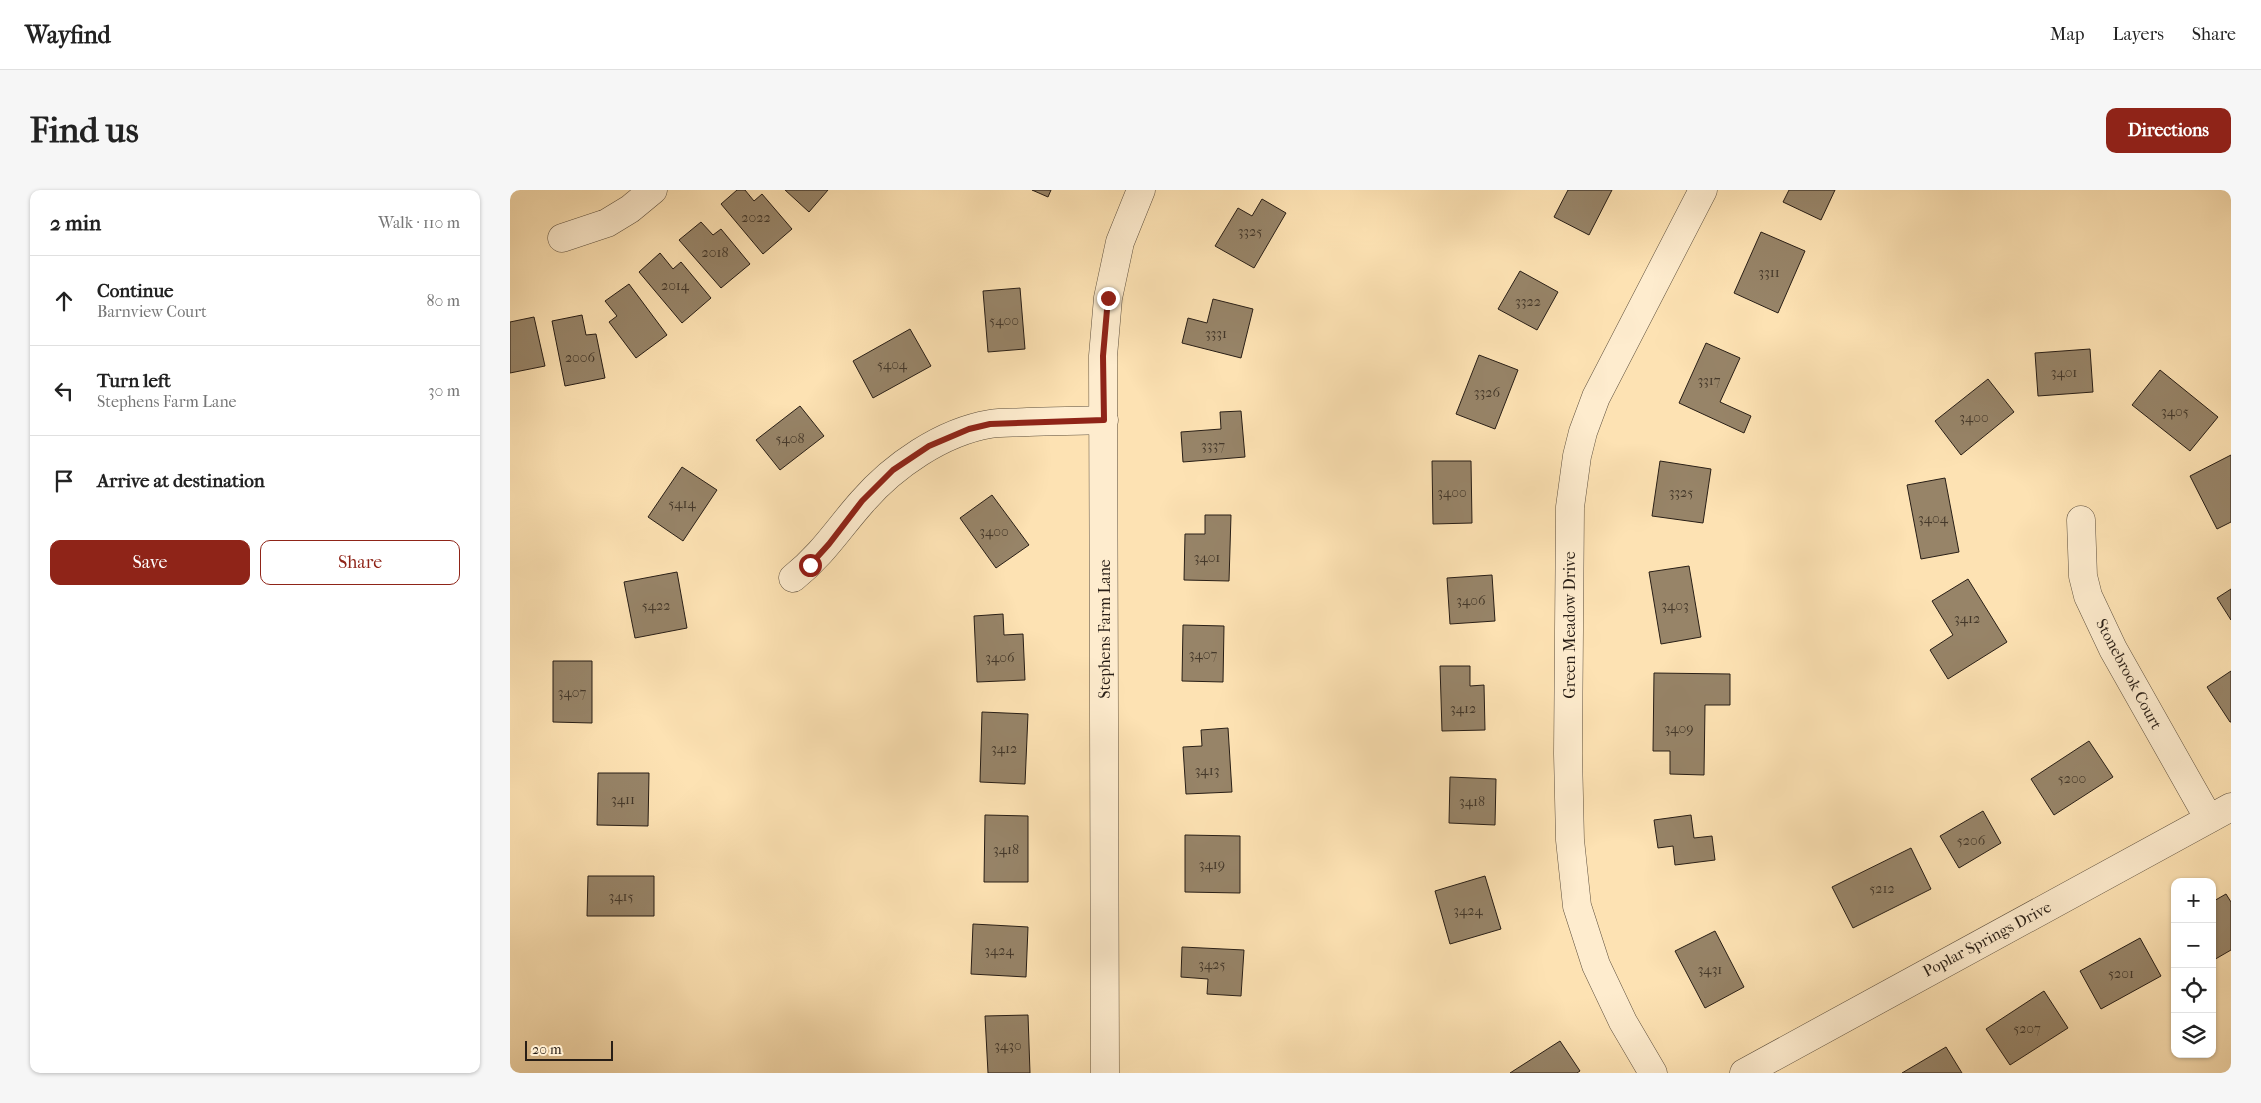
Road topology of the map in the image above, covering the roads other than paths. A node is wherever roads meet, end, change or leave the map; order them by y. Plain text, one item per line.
1 (653, 190) edge
2 (1141, 190) edge
3 (1703, 190) edge
4 (562, 238) dead end
5 (1104, 420) junction
6 (2081, 520) dead end
7 (794, 578) dead end
8 (2220, 813) edge
9 (1105, 1073) edge
10 (1653, 1073) edge
11 (1744, 1073) edge

1 - 4 street
2 - 5 street, Stephens Farm Lane
3 - 10 street, Green Meadow Drive
5 - 7 street
5 - 9 street, Stephens Farm Lane
6 - 8 street, Stonebrook Court
8 - 11 street, Poplar Springs Drive

